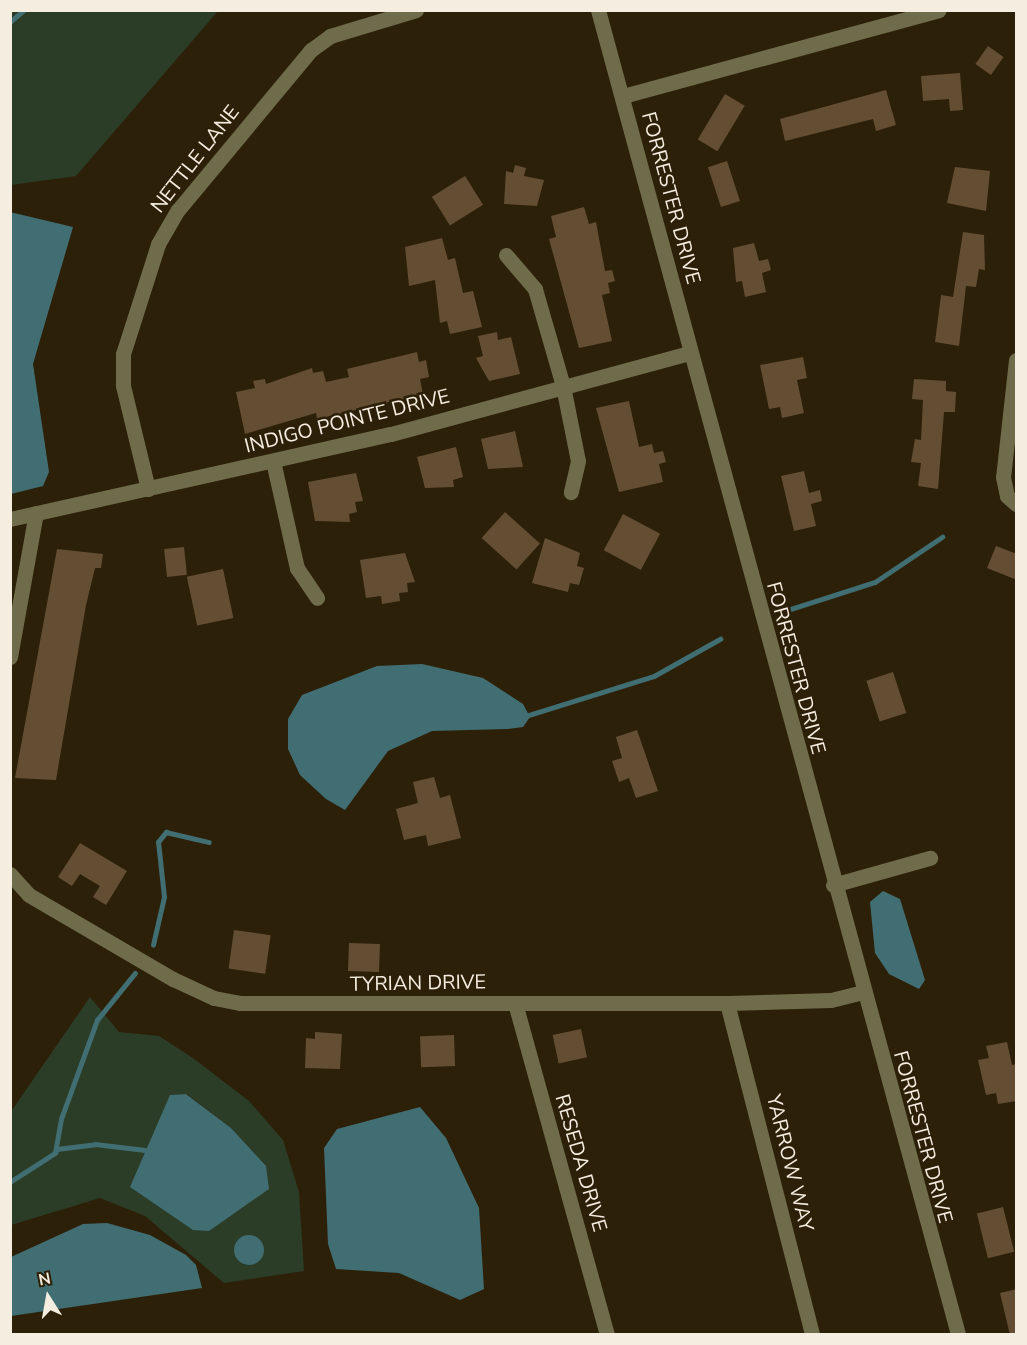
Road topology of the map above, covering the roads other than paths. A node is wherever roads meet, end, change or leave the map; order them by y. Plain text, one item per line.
1 (416, 10) edge
2 (598, 10) edge
3 (939, 10) edge
4 (886, 17) edge
5 (623, 96) junction
6 (506, 255) dead end
7 (690, 352) junction
8 (1017, 360) edge
9 (563, 386) junction
10 (273, 461) junction
11 (148, 489) junction
12 (571, 492) dead end
13 (1017, 504) edge
14 (36, 513) junction
15 (10, 519) edge
16 (317, 597) dead end
17 (10, 657) edge
18 (930, 858) dead end
19 (10, 874) edge
20 (833, 885) junction
21 (862, 992) junction
22 (515, 1003) junction
23 (727, 1003) junction
24 (607, 1335) edge
25 (812, 1335) edge
26 (958, 1335) edge

1 - 11 street, NETTLE LANE
2 - 5 street, FORRESTER DRIVE
3 - 4 street
4 - 5 street
5 - 7 street, FORRESTER DRIVE
6 - 9 street
7 - 9 street, INDIGO POINTE DRIVE
7 - 20 street, FORRESTER DRIVE
8 - 13 street
9 - 10 street, INDIGO POINTE DRIVE
9 - 12 street
10 - 11 street, INDIGO POINTE DRIVE
10 - 16 street
11 - 14 street, INDIGO POINTE DRIVE
14 - 15 street, INDIGO POINTE DRIVE
14 - 17 street
18 - 20 street
19 - 22 street, TYRIAN DRIVE
20 - 21 street, FORRESTER DRIVE
21 - 23 street, TYRIAN DRIVE
21 - 26 street, FORRESTER DRIVE
22 - 23 street, TYRIAN DRIVE
22 - 24 street, RESEDA DRIVE
23 - 25 street, YARROW WAY

